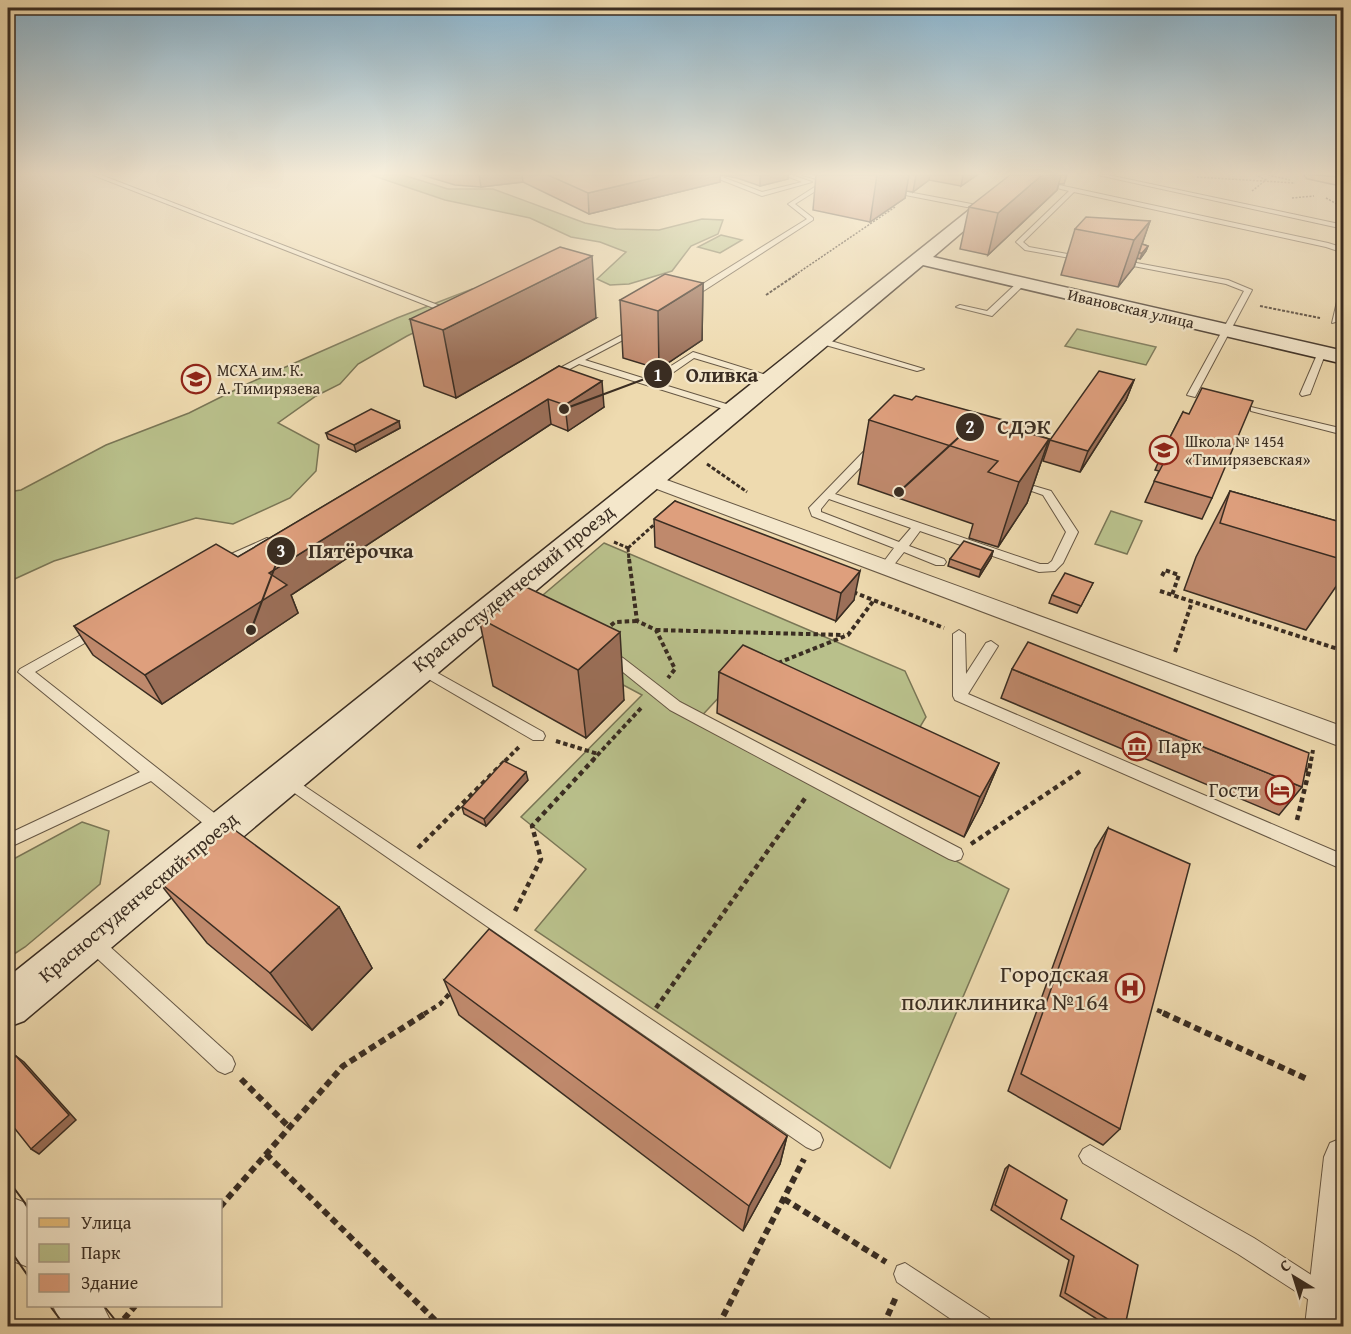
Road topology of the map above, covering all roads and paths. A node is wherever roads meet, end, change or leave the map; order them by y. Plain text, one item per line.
1 (258, 237) edge
2 (782, 237) edge
3 (850, 237) edge
4 (946, 237) edge
5 (1024, 237) edge
6 (1292, 237) edge
7 (1344, 251) edge
8 (919, 259) junction
9 (1096, 259) edge
10 (1108, 259) edge
11 (1022, 283) junction
12 (1344, 289) edge
13 (766, 295) dead end
14 (1241, 303) junction
15 (673, 307) edge
16 (960, 307) dead end
17 (457, 314) edge
18 (1335, 321) joint
19 (645, 325) edge
20 (1226, 330) junction
21 (818, 340) junction
22 (1322, 352) junction
23 (1344, 357) edge
24 (578, 361) junction
25 (920, 369) dead end
26 (771, 378) junction
27 (651, 383) junction
28 (537, 384) edge
29 (1305, 394) dead end
30 (1192, 395) dead end
31 (733, 409) junction
32 (1254, 409) edge
33 (1344, 432) edge
34 (889, 444) edge
35 (707, 464) dead end
36 (1003, 480) edge
37 (656, 482) junction
38 (827, 495) junction
39 (663, 517) edge
40 (774, 526) junction
41 (918, 526) junction
42 (274, 536) edge
43 (901, 548) junction
44 (940, 562) dead end
45 (211, 565) edge
46 (885, 567) junction
47 (1310, 575) edge
48 (1162, 576) dead end
49 (1344, 585) edge
50 (1160, 591) dead end
51 (1172, 595) junction
52 (874, 600) dead end
53 (1192, 602) junction
54 (112, 621) edge
55 (637, 621) junction
56 (656, 630) junction
57 (959, 634) dead end
58 (848, 635) junction
59 (585, 645) joint
60 (991, 646) dead end
61 (1344, 651) edge
62 (771, 666) edge
63 (417, 667) junction
64 (1168, 673) junction
65 (656, 692) junction
66 (960, 696) junction
67 (536, 734) junction
68 (1344, 738) edge
69 (598, 754) junction
70 (1100, 757) junction
71 (1309, 771) edge
72 (153, 773) junction
73 (283, 777) junction
74 (816, 781) junction
75 (221, 828) junction
76 (8, 841) edge
77 (1293, 841) junction
78 (955, 854) joint
79 (405, 861) junction
80 (1344, 863) edge
81 (506, 930) junction
82 (88, 938) junction
83 (455, 988) edge
84 (8, 1005) edge
85 (1157, 1010) edge
86 (644, 1025) junction
87 (225, 1064) joint
88 (1308, 1079) dead end
89 (289, 1127) junction
90 (813, 1140) joint
91 (266, 1154) junction
92 (1090, 1156) dead end
93 (1344, 1157) edge
94 (784, 1198) junction
95 (222, 1205) edge
96 (8, 1217) edge
97 (27, 1245) edge
98 (905, 1274) junction
99 (129, 1307) edge
100 (1328, 1313) edge
101 (88, 1320) edge
102 (441, 1326) edge
103 (718, 1326) edge
104 (884, 1326) edge
105 (981, 1326) edge

1 - 17 lane
2 - 15 lane
3 - 13 path
4 - 8 street, Красностуденческий проезд
5 - 9 lane
6 - 7 lane
8 - 11 street, Ивановская улица
8 - 21 street, Красностуденческий проезд
10 - 14 lane
11 - 16 lane
11 - 20 street, Ивановская улица
12 - 18 lane
14 - 18 path
14 - 20 lane
19 - 24 lane
20 - 22 street, Ивановская улица
20 - 30 lane
21 - 25 lane
21 - 26 street, Красностуденческий проезд
22 - 23 street, Ивановская улица
22 - 29 lane
24 - 27 lane
24 - 28 lane
26 - 27 lane
26 - 31 street, Красностуденческий проезд
27 - 31 lane
31 - 37 street, Красностуденческий проезд
32 - 33 lane
34 - 38 lane
35 - 40 path
36 - 41 lane
37 - 40 street
37 - 63 street, Красностуденческий проезд
38 - 41 lane
38 - 43 lane
39 - 55 path
40 - 46 street
41 - 43 lane
42 - 45 lane
43 - 44 lane
43 - 46 lane
46 - 64 street
47 - 49 lane
48 - 51 path
50 - 51 path
51 - 53 path
52 - 58 path
53 - 61 path
53 - 64 path
54 - 72 lane
55 - 56 path
55 - 59 path
56 - 58 path
56 - 65 path
57 - 66 lane
58 - 62 path
59 - 65 lane
60 - 66 lane
63 - 67 lane
63 - 73 street, Красностуденческий проезд
64 - 68 street
65 - 69 path
65 - 74 lane
66 - 70 lane
67 - 69 path
67 - 79 path
69 - 81 path
70 - 77 lane
70 - 78 path
71 - 77 path
72 - 75 lane
72 - 76 lane
73 - 75 street, Красностуденческий проезд
73 - 79 lane
74 - 78 lane
74 - 86 path
75 - 82 street, Красностуденческий проезд
77 - 80 lane
79 - 81 lane
81 - 86 lane
82 - 84 street, Красностуденческий проезд
82 - 87 lane
83 - 89 path
85 - 88 path
86 - 90 lane
87 - 89 path
89 - 91 path
90 - 94 path
91 - 95 path
91 - 102 path
92 - 100 lane
93 - 100 street
94 - 98 path
94 - 103 path
96 - 97 street
98 - 104 path
98 - 105 lane
99 - 101 path

